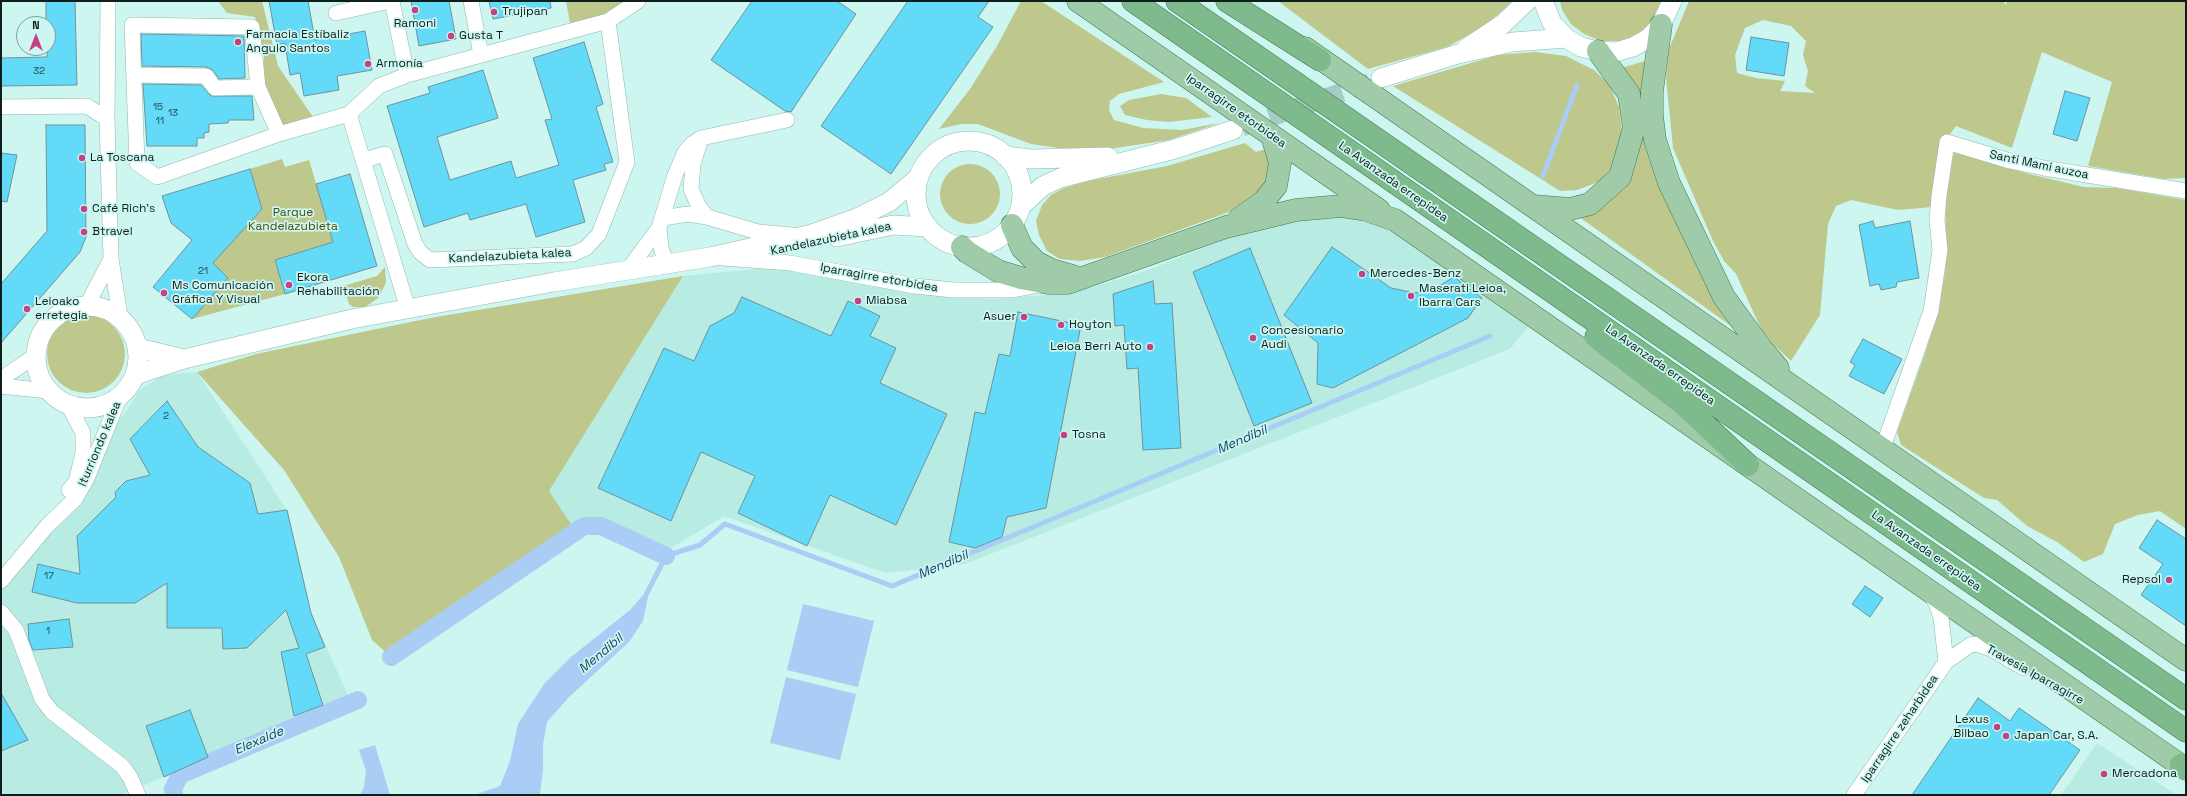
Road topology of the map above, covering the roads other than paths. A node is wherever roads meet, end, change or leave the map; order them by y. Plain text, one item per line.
1 (108, 1) edge
2 (391, 1) edge
3 (471, 1) edge
4 (638, 1) edge
5 (1078, 1) edge
6 (1133, 1) edge
7 (1177, 1) edge
8 (1227, 1) edge
9 (1244, 1) edge
10 (1527, 1) edge
11 (1543, 1) edge
12 (1672, 1) edge
13 (336, 13) dead end
14 (608, 21) junction
15 (1661, 25) junction
16 (1566, 38) junction
17 (1598, 51) junction
18 (1458, 54) junction
19 (482, 56) junction
20 (1320, 60) junction
21 (134, 75) junction
22 (407, 75) junction
23 (1381, 78) tunnel mouth
24 (258, 87) junction
25 (1, 107) edge
26 (349, 114) junction
27 (107, 119) junction
28 (787, 120) dead end
29 (1233, 130) tunnel mouth
30 (280, 134) junction
31 (1272, 136) junction
32 (701, 138) junction
33 (1175, 149) junction
34 (1005, 156) junction
35 (364, 160) junction
36 (919, 177) junction
37 (1394, 184) junction
38 (2186, 191) edge
39 (1533, 206) junction
40 (1017, 216) junction
41 (707, 217) junction
42 (1395, 220) junction
43 (661, 223) junction
44 (927, 227) junction
45 (1226, 227) junction
46 (812, 234) junction
47 (962, 247) junction
48 (710, 257) junction
49 (111, 259) junction
50 (666, 265) junction
51 (627, 271) junction
52 (1086, 277) junction
53 (1048, 283) junction
54 (87, 305) junction
55 (408, 309) junction
56 (120, 316) junction
57 (138, 348) junction
58 (35, 356) junction
59 (184, 358) junction
60 (135, 375) junction
61 (1, 379) edge
62 (1, 386) edge
63 (48, 391) junction
64 (1800, 392) junction
65 (120, 396) junction
66 (68, 404) junction
67 (1882, 450) junction
68 (1748, 465) junction
69 (47, 526) junction
70 (1, 581) edge
71 (1925, 587) junction
72 (1, 612) edge
73 (2186, 660) edge
74 (1946, 662) junction
75 (2186, 699) edge
76 (2111, 717) junction
77 (2186, 731) edge
78 (2184, 768) edge
79 (138, 795) edge
80 (1854, 795) edge

1 - 27 street
2 - 13 street
2 - 22 street
3 - 19 street
4 - 14 street
5 - 31 main road, Iparragirre etorbidea
6 - 37 highway, La Avanzada errepidea
7 - 75 highway, La Avanzada errepidea
8 - 20 highway
9 - 20 main road
10 - 18 street
11 - 16 street
12 - 15 street
14 - 19 street
14 - 35 street, Kandelazubieta kalea
15 - 17 street
15 - 64 main road
16 - 17 street
16 - 18 street
17 - 39 main road
18 - 23 street
19 - 22 street
20 - 39 main road
21 - 24 street
21 - 24 street
21 - 30 street
22 - 26 street
24 - 30 street
25 - 27 street
26 - 30 street
26 - 35 street
27 - 49 street
28 - 32 street
29 - 33 street
31 - 42 main road, Iparragirre etorbidea
31 - 45 main road
32 - 41 street
32 - 43 street
33 - 34 street
33 - 40 street
34 - 36 street
34 - 40 street
35 - 55 street
36 - 44 street
36 - 46 street, Kandelazubieta kalea
37 - 68 highway
37 - 77 highway, La Avanzada errepidea
38 - 67 street, Santi Mami auzoa
39 - 64 main road
40 - 47 street
40 - 52 main road
41 - 43 street
41 - 46 street
42 - 45 main road
42 - 68 main road, Iparragirre etorbidea
43 - 50 street
43 - 51 street
44 - 47 street
44 - 48 street, Kandelazubieta kalea
45 - 52 main road
46 - 48 street, Kandelazubieta kalea
47 - 53 main road
48 - 50 street, Kandelazubieta kalea
48 - 53 street, Iparragirre etorbidea
49 - 54 street
49 - 56 street
50 - 51 street, Kandelazubieta kalea
51 - 55 street, Kandelazubieta kalea
52 - 53 main road
54 - 56 street
54 - 58 street
55 - 59 street, Kandelazubieta kalea
56 - 57 street
57 - 59 street, Kandelazubieta kalea
57 - 60 street
58 - 61 street
58 - 63 street
59 - 60 street, Kandelazubieta kalea
60 - 65 street
62 - 63 street
63 - 66 street
64 - 67 main road
65 - 66 street
65 - 69 street, Iturriondo kalea
66 - 69 street, Iturriondo kalea
67 - 73 main road
68 - 71 main road, Iparragirre etorbidea
69 - 70 street, Iturriondo kalea
71 - 74 street
71 - 76 main road, Iparragirre etorbidea
72 - 79 street
74 - 76 street, Travesía Iparragirre
74 - 80 street, Iparragirre zeharbidea
76 - 78 main road, Iparragirre etorbidea

